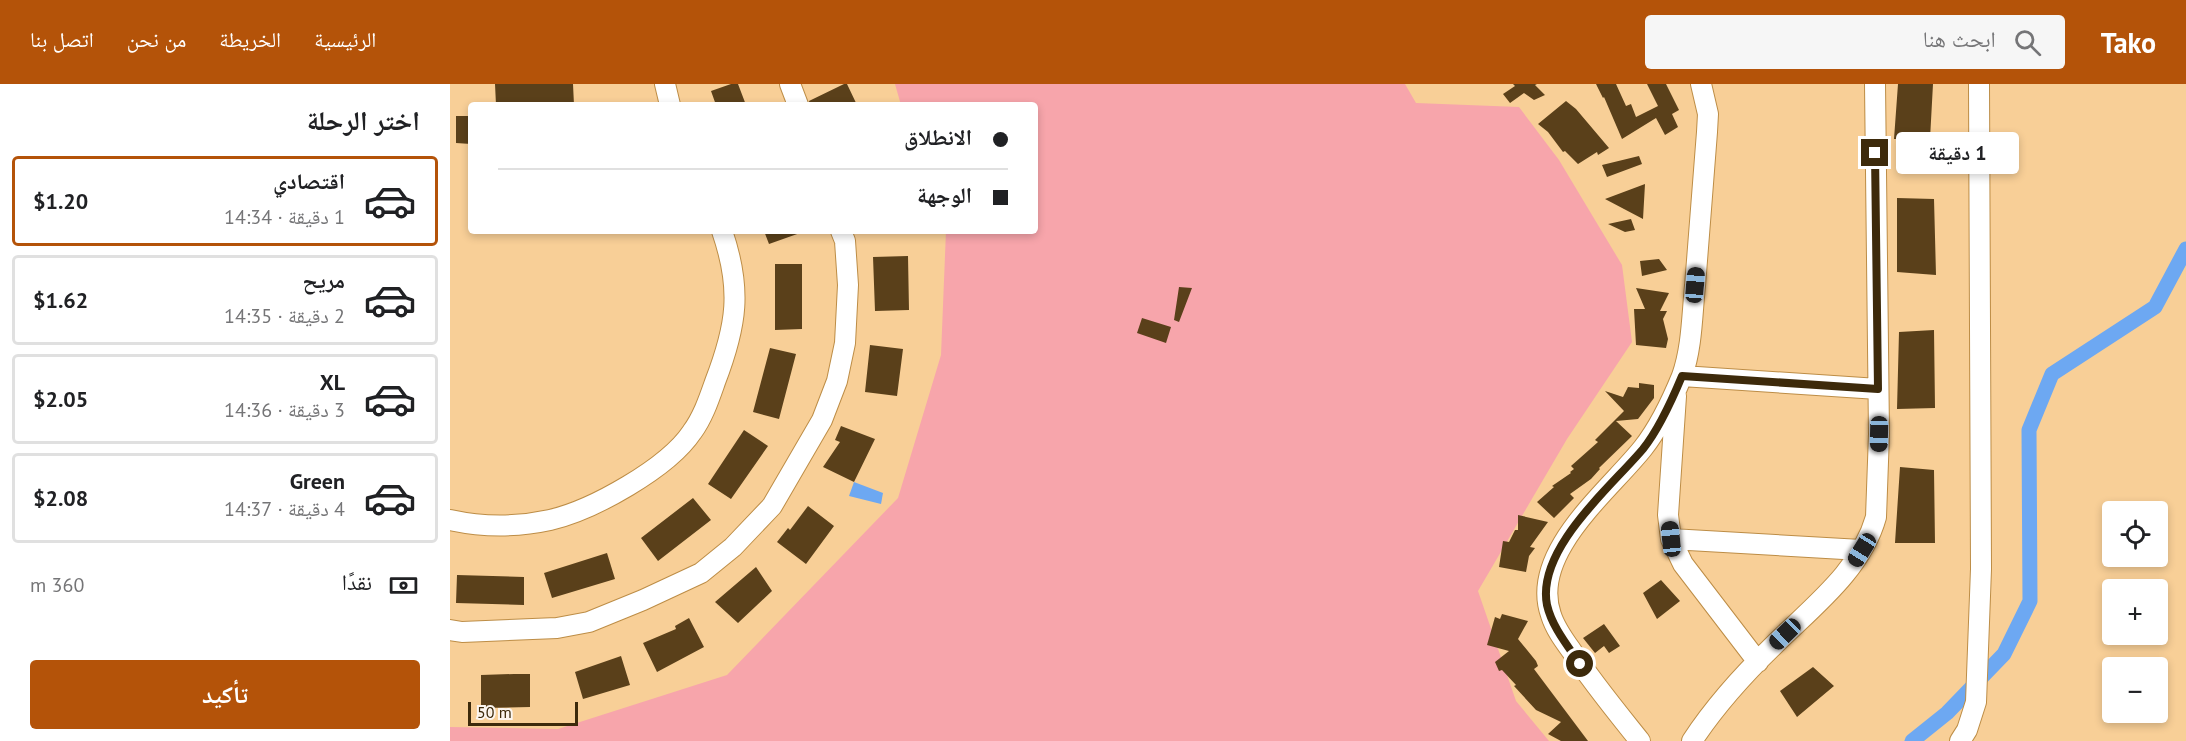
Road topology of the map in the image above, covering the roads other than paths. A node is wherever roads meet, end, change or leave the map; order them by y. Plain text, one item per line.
1 (665, 84) edge
2 (790, 84) edge
3 (1701, 84) edge
4 (1875, 84) edge
5 (1979, 84) edge
6 (669, 102) edge
7 (797, 102) edge
8 (723, 234) edge
9 (842, 234) edge
10 (1679, 382) junction
11 (1878, 389) junction
12 (450, 520) edge
13 (1671, 539) junction
14 (1862, 550) junction
15 (450, 630) edge
16 (1758, 662) junction
17 (1640, 741) edge
18 (1692, 741) edge
19 (1960, 741) edge

1 - 6 street
2 - 7 street
3 - 10 street
4 - 11 street
5 - 19 street
8 - 12 street
9 - 15 street
10 - 11 street
10 - 13 street
10 - 17 street
11 - 14 street
13 - 14 street
13 - 16 street
14 - 16 street
16 - 18 street

